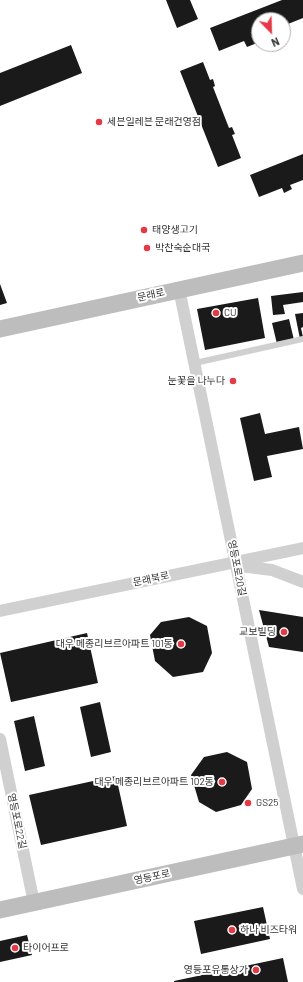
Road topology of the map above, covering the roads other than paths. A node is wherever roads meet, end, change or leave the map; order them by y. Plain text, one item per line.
1 (303, 262) edge
2 (179, 289) junction
3 (0, 329) edge
4 (303, 339) edge
5 (195, 363) junction
6 (303, 548) edge
7 (235, 562) junction
8 (303, 582) edge
9 (0, 611) edge
10 (0, 739) edge
11 (298, 845) edge
12 (303, 889) edge
13 (34, 903) junction
14 (0, 910) edge

1 - 2 street, 문래로
2 - 3 street, 문래로
2 - 5 street, 영등포로20길
4 - 5 lane
5 - 7 street, 영등포로20길
6 - 7 street, 문래북로
7 - 8 street
7 - 9 street, 문래북로
7 - 11 street, 영등포로20길
10 - 13 street, 영등포로22길
11 - 12 street, 영등포로20길
11 - 13 street, 영등포로
13 - 14 street, 영등포로

